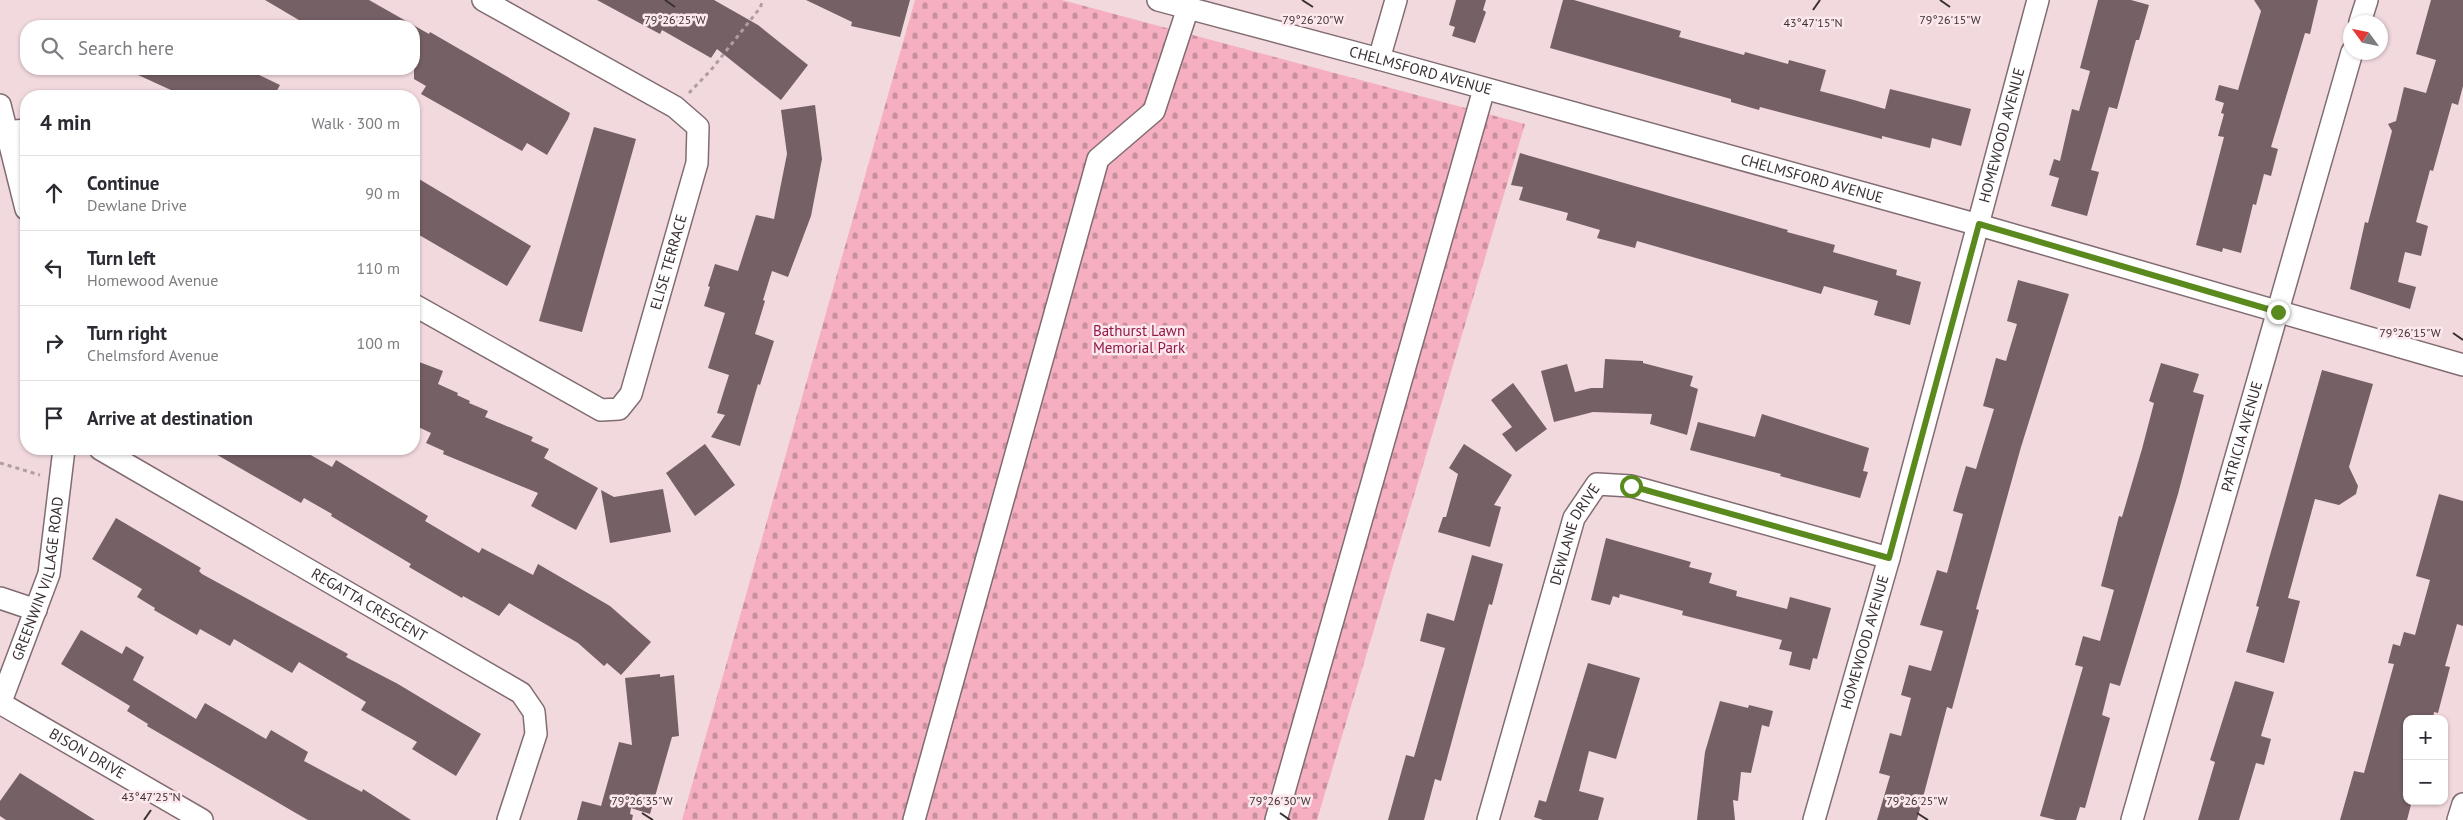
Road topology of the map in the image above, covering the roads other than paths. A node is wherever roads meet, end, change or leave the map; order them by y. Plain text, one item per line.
1 (483, 0) edge
2 (1158, 0) edge
3 (1396, 0) edge
4 (2038, 0) edge
5 (2367, 0) edge
6 (1188, 8) junction
7 (2362, 15) edge
8 (1380, 59) junction
9 (2350, 60) edge
10 (1484, 89) junction
11 (0, 105) edge
12 (20, 131) edge
13 (5, 132) junction
14 (20, 186) edge
15 (1979, 224) junction
16 (420, 308) edge
17 (2278, 312) junction
18 (2463, 365) edge
19 (63, 455) edge
20 (110, 455) edge
21 (1889, 558) junction
22 (0, 598) edge
23 (36, 610) junction
24 (0, 703) edge
25 (2463, 804) edge
26 (202, 820) edge
27 (508, 820) edge
28 (914, 820) edge
29 (1276, 820) edge
30 (1488, 820) edge
31 (1814, 820) edge
32 (2132, 820) edge
33 (2458, 820) edge

1 - 16 street, ELISE TERRACE
2 - 6 street, CHELMSFORD AVENUE
3 - 8 street
4 - 15 street, HOMEWOOD AVENUE
5 - 7 street
6 - 8 street, CHELMSFORD AVENUE
6 - 28 street
8 - 10 street, CHELMSFORD AVENUE
9 - 17 street, PATRICIA AVENUE
10 - 15 street, CHELMSFORD AVENUE
10 - 29 street
11 - 13 street
12 - 13 street
13 - 14 street
15 - 17 street, CHELMSFORD AVENUE
15 - 21 street, HOMEWOOD AVENUE
17 - 18 street, CHELMSFORD AVENUE
17 - 32 street, PATRICIA AVENUE
19 - 23 street, GREENWIN VILLAGE ROAD
20 - 27 street, REGATTA CRESCENT
21 - 30 street, DEWLANE DRIVE
21 - 31 street, HOMEWOOD AVENUE
22 - 23 street
23 - 24 street, GREENWIN VILLAGE ROAD
24 - 26 street, BISON DRIVE
25 - 33 street

